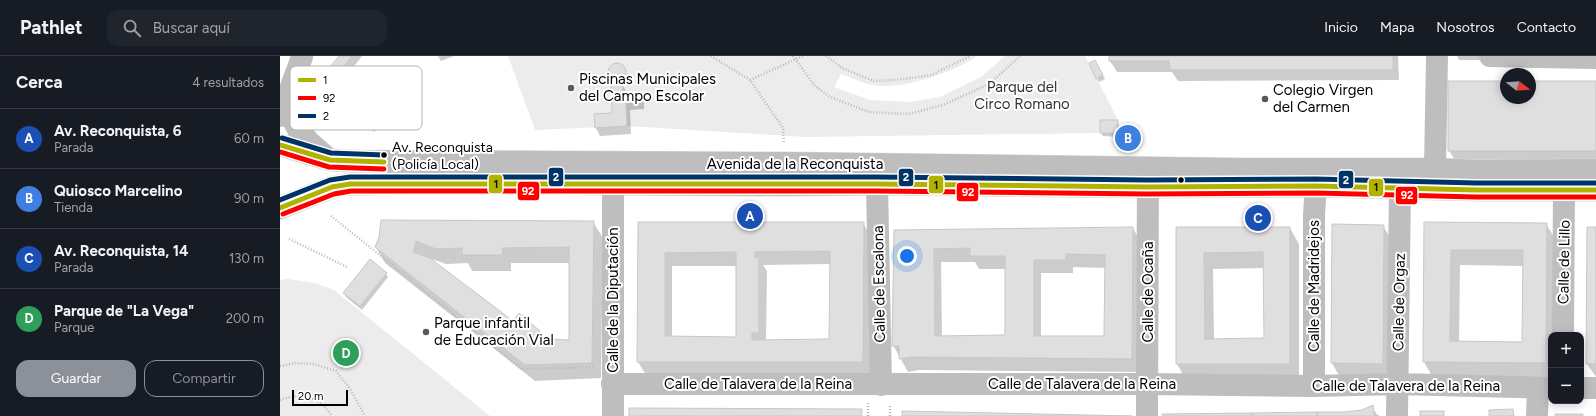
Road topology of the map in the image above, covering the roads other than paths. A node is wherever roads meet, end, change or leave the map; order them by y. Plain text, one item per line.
1 (303, 56) edge
2 (1437, 56) edge
3 (1490, 56) edge
4 (1596, 58) edge
5 (293, 66) edge
6 (299, 66) edge
7 (290, 70) edge
8 (280, 80) edge
9 (290, 91) edge
10 (283, 110) edge
11 (290, 119) edge
12 (299, 130) edge
13 (280, 145) edge
14 (330, 160) junction
15 (1435, 169) junction
16 (1596, 170) edge
17 (1148, 178) junction
18 (613, 183) junction
19 (877, 184) junction
20 (1316, 186) junction
21 (1407, 188) junction
22 (1564, 190) junction
23 (1596, 190) edge
24 (280, 208) edge
25 (1563, 332) edge
26 (612, 375) junction
27 (1147, 384) junction
28 (1398, 384) junction
29 (881, 385) junction
30 (1314, 386) junction
31 (1545, 388) edge
32 (1584, 388) edge
33 (1596, 388) edge
34 (614, 416) edge
35 (1147, 416) edge
36 (1397, 416) edge
37 (1537, 416) edge

1 - 5 main road
1 - 6 main road
2 - 15 main road
3 - 4 main road
7 - 8 main road
9 - 10 main road
10 - 11 main road
12 - 14 main road
13 - 14 main road, Avenida de la Reconquista
14 - 17 main road, Avenida de la Reconquista
15 - 16 main road, Avenida de la Reconquista
15 - 17 main road, Avenida de la Reconquista
15 - 21 main road
17 - 19 main road, Avenida de la Reconquista
17 - 20 main road, Avenida de la Reconquista
17 - 27 main road, Calle de Ocaña
18 - 19 main road, Avenida de la Reconquista
18 - 24 main road, Avenida de la Reconquista
18 - 26 main road, Calle de la Diputación
19 - 29 main road, Calle de Escalona
20 - 21 main road, Avenida de la Reconquista
20 - 30 main road, Calle de Madridejos
21 - 22 main road, Avenida de la Reconquista
21 - 28 main road, Calle de Orgaz
22 - 23 main road, Avenida de la Reconquista
22 - 25 main road, Calle de Lillo
26 - 29 main road, Calle de Talavera de la Reina
26 - 34 main road, Calle de la Diputación
27 - 29 main road, Calle de Talavera de la Reina
27 - 30 main road, Calle de Talavera de la Reina
27 - 35 main road, Calle de Ocaña
28 - 30 main road, Calle de Talavera de la Reina
28 - 31 main road, Calle de Talavera de la Reina
28 - 36 main road, Calle de Orgaz
31 - 37 main road
32 - 33 main road

